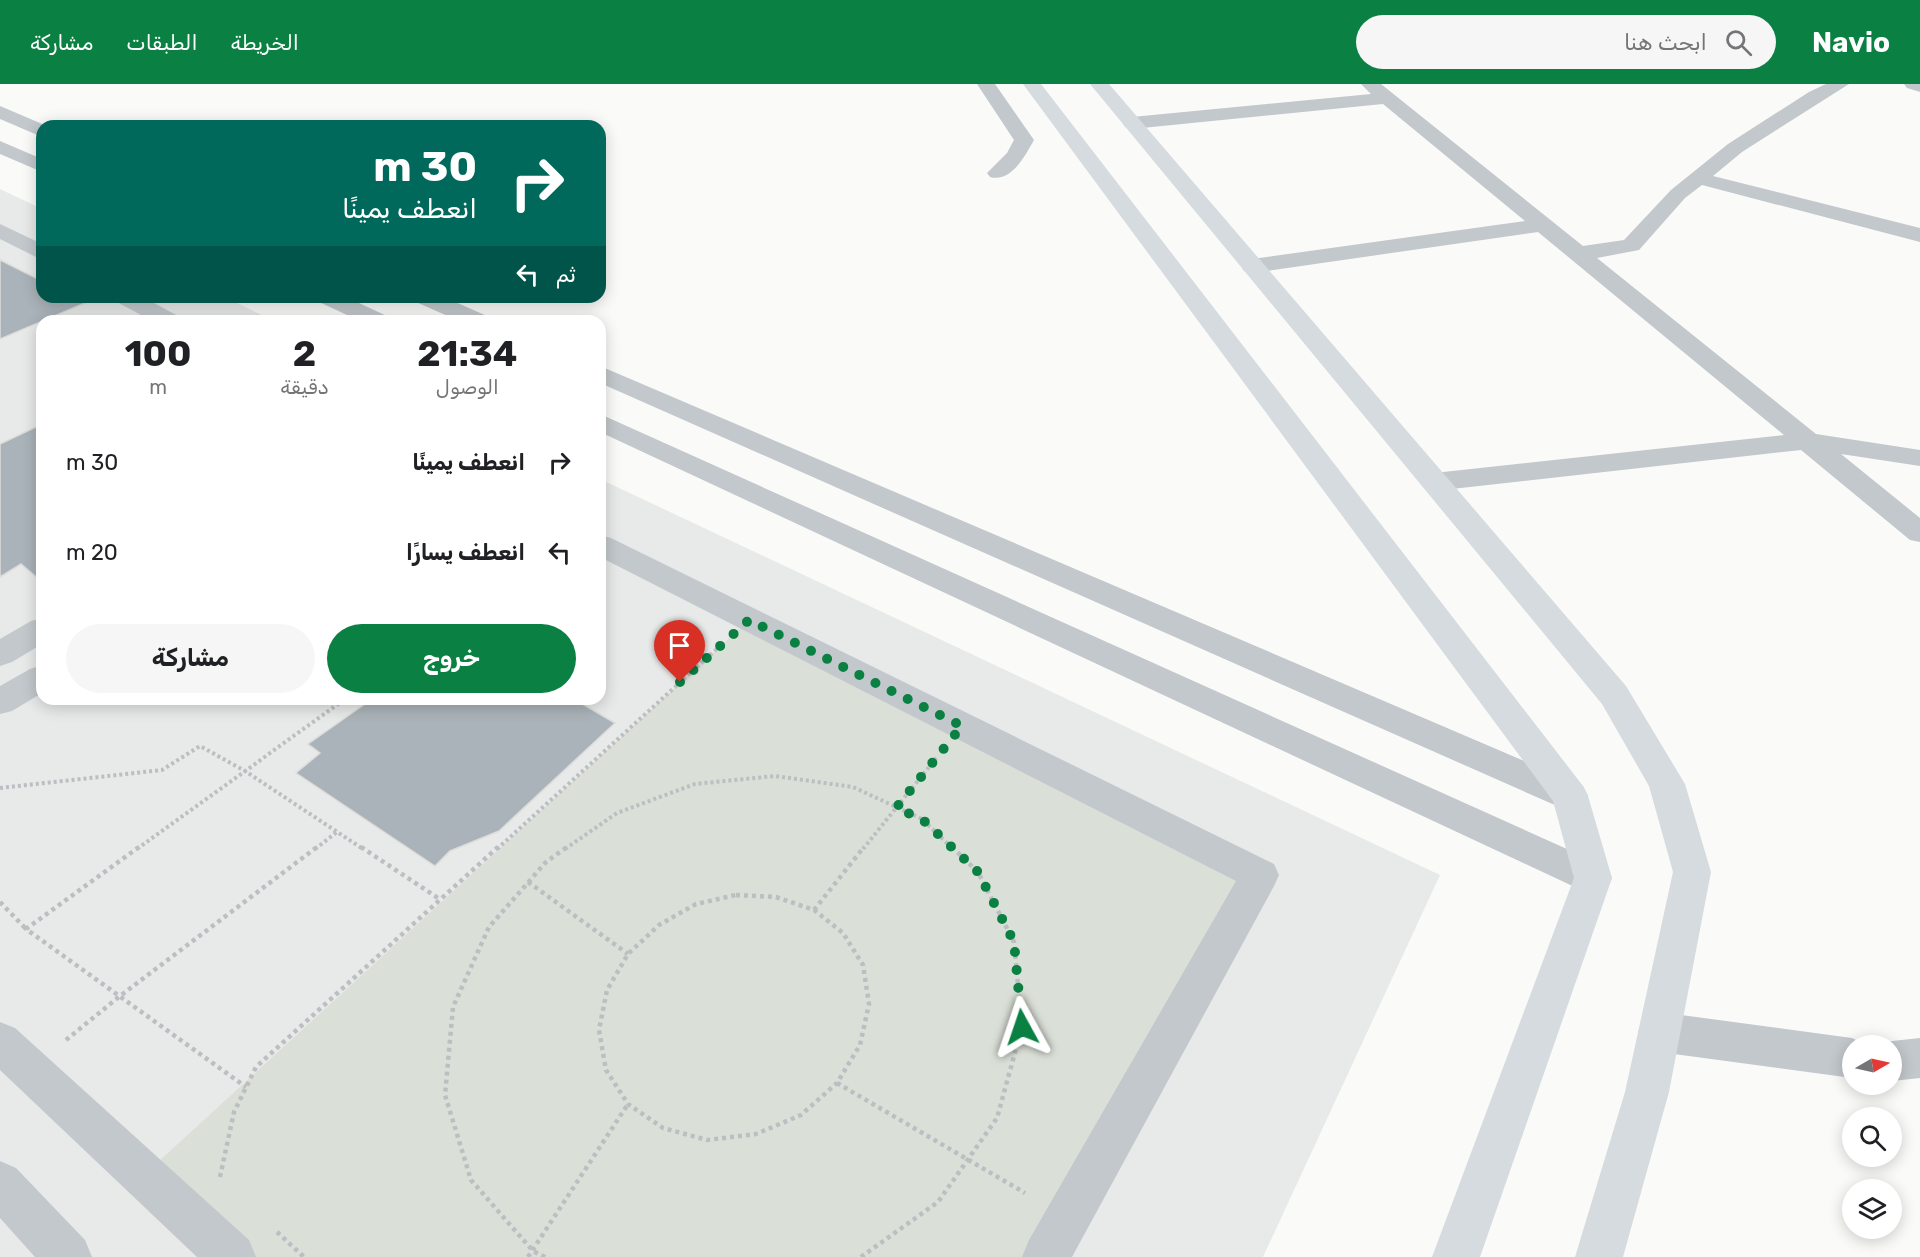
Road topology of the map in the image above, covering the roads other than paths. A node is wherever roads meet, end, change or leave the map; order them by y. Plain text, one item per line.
1 (986, 84) edge
2 (1032, 84) edge
3 (1099, 84) edge
4 (1840, 84) edge
5 (1913, 84) edge
6 (1920, 87) edge
7 (1378, 91) edge
8 (0, 112) edge
9 (1132, 123) junction
10 (36, 128) edge
11 (0, 147) edge
12 (36, 163) edge
13 (997, 173) dead end
14 (1698, 178) junction
15 (1542, 225) junction
16 (0, 230) edge
17 (1920, 235) edge
18 (36, 250) edge
19 (1578, 254) junction
20 (1252, 266) junction
21 (136, 303) edge
22 (340, 303) edge
23 (438, 303) edge
24 (159, 315) edge
25 (367, 315) edge
26 (465, 315) edge
27 (606, 377) edge
28 (606, 425) edge
29 (1807, 441) junction
30 (1920, 458) edge
31 (1434, 482) junction
32 (1920, 533) edge
33 (606, 548) edge
34 (36, 633) edge
35 (0, 654) edge
36 (36, 681) edge
37 (0, 702) edge
38 (1570, 796) junction
39 (1593, 878) junction
40 (1659, 1032) junction
41 (15, 1056) edge
42 (1842, 1057) edge
43 (1920, 1058) edge
44 (1902, 1060) edge
45 (0, 1184) edge
46 (68, 1257) edge
47 (232, 1257) edge
48 (1046, 1257) edge
49 (1456, 1257) edge
50 (1599, 1257) edge

1 - 13 street
2 - 38 main road
3 - 9 main road
4 - 14 street
5 - 6 street
7 - 9 street
7 - 15 street
8 - 10 street
9 - 20 main road
11 - 12 street
14 - 17 street
14 - 19 street
15 - 19 street
15 - 20 street
16 - 18 street
19 - 29 street
20 - 31 main road
21 - 24 street
22 - 25 street
23 - 26 street
27 - 38 street
28 - 39 street
29 - 30 street
29 - 31 street
29 - 32 street
31 - 40 main road
33 - 48 street
34 - 35 street
36 - 37 street
38 - 39 main road
39 - 49 main road
40 - 42 street
40 - 50 main road
41 - 47 street
43 - 44 street
45 - 46 street

